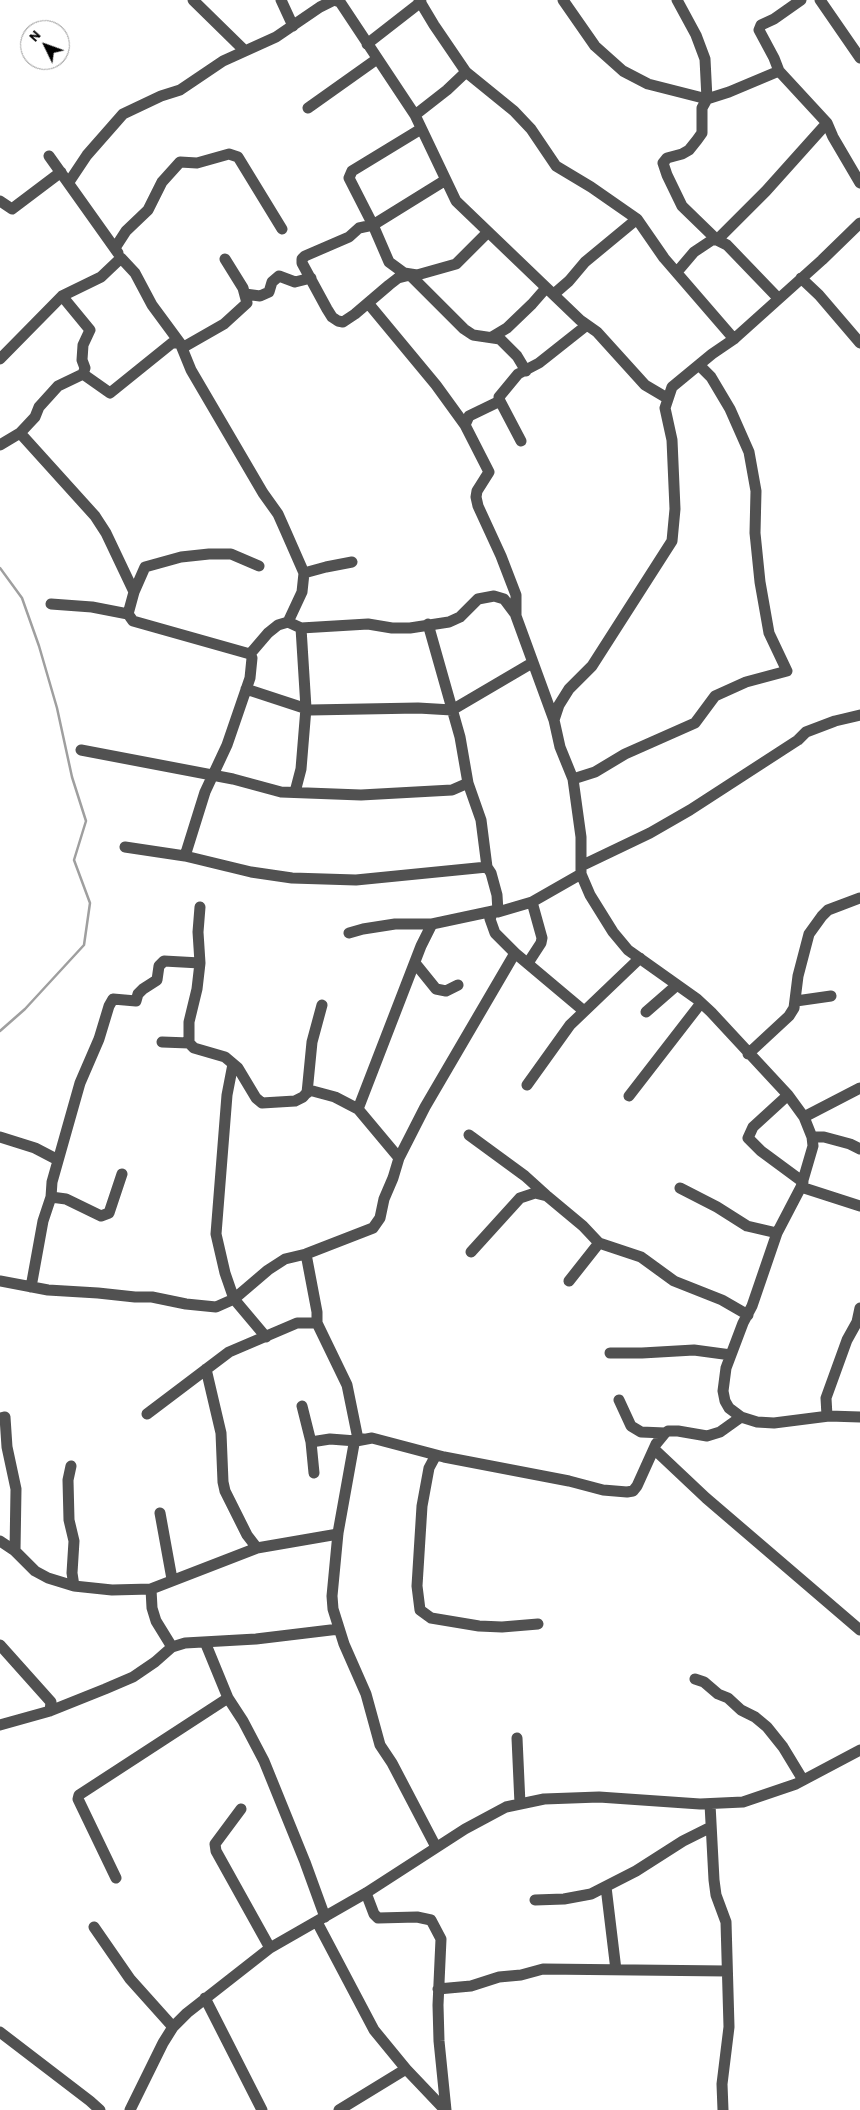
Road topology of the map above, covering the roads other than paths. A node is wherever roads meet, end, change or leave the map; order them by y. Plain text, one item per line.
1 (193, 0) edge
2 (281, 0) edge
3 (563, 0) edge
4 (677, 0) edge
5 (801, 0) edge
6 (820, 0) edge
7 (420, 1) edge
8 (293, 26) junction
9 (367, 44) junction
10 (245, 51) junction
11 (860, 58) edge
12 (377, 59) junction
13 (778, 71) junction
14 (466, 72) junction
15 (707, 99) junction
16 (308, 108) dead end
17 (414, 115) junction
18 (827, 123) junction
19 (421, 129) junction
20 (49, 156) dead end
21 (61, 172) junction
22 (444, 181) junction
23 (69, 182) junction
24 (860, 183) edge
25 (0, 201) edge
26 (637, 219) junction
27 (860, 223) edge
28 (373, 225) junction
29 (282, 228) dead end
30 (488, 232) junction
31 (717, 240) junction
32 (118, 253) junction
33 (225, 259) dead end
34 (677, 272) junction
35 (410, 275) junction
36 (311, 278) junction
37 (801, 278) junction
38 (550, 291) junction
39 (245, 294) junction
40 (62, 296) junction
41 (778, 298) junction
42 (368, 303) junction
43 (587, 325) junction
44 (492, 337) junction
45 (734, 339) junction
46 (860, 343) edge
47 (181, 345) junction
48 (0, 359) edge
49 (699, 365) junction
50 (526, 371) junction
51 (83, 374) junction
52 (667, 398) junction
53 (500, 401) junction
54 (465, 425) junction
55 (20, 433) junction
56 (521, 442) dead end
57 (0, 445) edge
58 (352, 562) dead end
59 (259, 566) dead end
60 (304, 573) junction
61 (134, 592) junction
62 (51, 604) dead end
63 (128, 614) junction
64 (516, 616) junction
65 (288, 622) junction
66 (428, 624) junction
67 (301, 628) junction
68 (250, 654) junction
69 (532, 663) junction
70 (246, 689) junction
71 (306, 708) junction
72 (452, 710) junction
73 (860, 715) edge
74 (554, 720) junction
75 (81, 750) dead end
76 (213, 776) junction
77 (573, 779) junction
78 (468, 783) junction
79 (295, 792) junction
80 (124, 847) dead end
81 (185, 856) junction
82 (487, 867) junction
83 (581, 870) junction
84 (860, 898) edge
85 (532, 902) junction
86 (200, 907) dead end
87 (496, 912) junction
88 (432, 924) junction
89 (349, 933) dead end
90 (515, 953) junction
91 (640, 958) junction
92 (200, 963) junction
93 (415, 963) junction
94 (528, 963) junction
95 (458, 985) dead end
96 (677, 985) junction
97 (831, 996) dead end
98 (796, 1001) junction
99 (701, 1003) junction
100 (322, 1005) dead end
101 (584, 1011) junction
102 (646, 1012) dead end
103 (162, 1042) dead end
104 (189, 1042) junction
105 (748, 1054) junction
106 (233, 1064) junction
107 (527, 1085) dead end
108 (860, 1088) edge
109 (307, 1093) junction
110 (788, 1095) junction
111 (629, 1096) dead end
112 (358, 1109) junction
113 (804, 1117) junction
114 (469, 1136) dead end
115 (0, 1137) edge
116 (812, 1137) junction
117 (860, 1149) edge
118 (399, 1158) junction
119 (58, 1160) junction
120 (122, 1174) dead end
121 (802, 1185) junction
122 (680, 1188) dead end
123 (547, 1196) junction
124 (51, 1197) junction
125 (860, 1206) edge
126 (777, 1233) junction
127 (599, 1243) junction
128 (471, 1252) dead end
129 (306, 1254) junction
130 (0, 1281) edge
131 (569, 1281) dead end
132 (31, 1287) junction
133 (234, 1299) junction
134 (860, 1308) edge
135 (748, 1315) junction
136 (317, 1323) junction
137 (266, 1337) junction
138 (610, 1353) dead end
139 (731, 1355) junction
140 (206, 1369) junction
141 (619, 1400) dead end
142 (302, 1406) dead end
143 (147, 1414) dead end
144 (827, 1416) junction
145 (741, 1417) junction
146 (860, 1417) edge
147 (0, 1418) edge
148 (665, 1433) junction
149 (359, 1439) junction
150 (311, 1442) junction
151 (654, 1449) junction
152 (436, 1455) junction
153 (70, 1466) dead end
154 (314, 1473) dead end
155 (160, 1513) dead end
156 (338, 1534) junction
157 (0, 1542) edge
158 (257, 1548) junction
159 (15, 1551) junction
160 (172, 1579) junction
161 (74, 1586) junction
162 (151, 1589) junction
163 (538, 1624) dead end
164 (339, 1629) junction
165 (860, 1630) edge
166 (206, 1642) junction
167 (0, 1645) edge
168 (172, 1647) junction
169 (696, 1679) dead end
170 (228, 1698) junction
171 (50, 1711) junction
172 (0, 1725) edge
173 (517, 1738) dead end
174 (860, 1750) edge
175 (803, 1780) junction
176 (520, 1804) junction
177 (710, 1804) junction
178 (241, 1809) dead end
179 (711, 1826) junction
180 (436, 1847) junction
181 (116, 1878) dead end
182 (606, 1887) junction
183 (366, 1893) junction
184 (535, 1900) dead end
185 (321, 1920) junction
186 (94, 1927) dead end
187 (270, 1948) junction
188 (616, 1970) junction
189 (727, 1971) junction
190 (438, 1989) junction
191 (205, 1998) junction
192 (174, 2027) junction
193 (0, 2032) edge
194 (406, 2069) junction
195 (133, 2109) edge
196 (100, 2110) edge
197 (262, 2110) edge
198 (339, 2110) edge
199 (446, 2110) edge
200 (723, 2110) edge

1 - 10 street
2 - 8 street
3 - 15 street
4 - 15 street
5 - 13 street
6 - 11 street
7 - 9 street
7 - 14 street
8 - 9 street
8 - 10 street
9 - 12 street
10 - 23 street
12 - 16 street
12 - 17 street
13 - 15 street
13 - 18 street
14 - 17 street
14 - 26 street
15 - 31 street
17 - 19 street
18 - 24 street
18 - 31 street
19 - 22 street
19 - 28 street
20 - 21 street
21 - 23 street
21 - 25 street
22 - 28 street
22 - 30 street
23 - 32 street
26 - 34 street
26 - 38 street
27 - 37 street
28 - 35 street
28 - 36 street
29 - 32 street
30 - 35 street
30 - 38 street
31 - 34 street
31 - 41 street
32 - 40 street
32 - 47 street
33 - 39 street
34 - 45 street
35 - 42 street
35 - 44 street
36 - 39 street
36 - 42 street
37 - 41 street
37 - 46 street
38 - 43 street
38 - 44 street
39 - 47 street
40 - 48 street
40 - 51 street
41 - 45 street
42 - 54 street
43 - 50 street
43 - 52 street
44 - 50 street
45 - 49 street
47 - 51 street
47 - 60 street
49 - 52 street
49 - 77 street
50 - 53 street
51 - 55 street
52 - 74 street
53 - 54 street
53 - 56 street
54 - 64 street
55 - 57 street
55 - 61 street
58 - 60 street
59 - 61 street
60 - 65 street
61 - 63 street
62 - 63 street
63 - 68 street
64 - 66 street
64 - 69 street
65 - 67 street
65 - 68 street
66 - 67 street
66 - 72 street
67 - 71 street
68 - 70 street
69 - 72 street
69 - 74 street
70 - 71 street
70 - 76 street
71 - 72 street
71 - 79 street
72 - 78 street
73 - 83 street
74 - 77 street
75 - 76 street
76 - 79 street
76 - 81 street
77 - 83 street
78 - 79 street
78 - 82 street
80 - 81 street
81 - 82 street
82 - 87 street
83 - 85 street
83 - 91 street
84 - 98 street
85 - 87 street
85 - 94 street
86 - 92 street
87 - 88 street
87 - 90 street
88 - 89 street
88 - 93 street
90 - 94 street
90 - 118 street
91 - 96 street
91 - 101 street
92 - 104 street
92 - 119 street
93 - 95 street
93 - 112 street
94 - 101 street
96 - 99 street
96 - 102 street
97 - 98 street
98 - 105 street
99 - 105 street
99 - 111 street
100 - 109 street
101 - 107 street
103 - 104 street
104 - 106 street
105 - 110 street
106 - 109 street
106 - 133 street
108 - 113 street
109 - 112 street
110 - 113 street
110 - 121 street
112 - 118 street
113 - 116 street
114 - 123 street
115 - 119 street
116 - 117 street
116 - 121 street
118 - 129 street
119 - 124 street
120 - 124 street
121 - 125 street
121 - 126 street
122 - 126 street
123 - 127 street
123 - 128 street
124 - 132 street
126 - 135 street
127 - 131 street
127 - 135 street
129 - 133 street
129 - 136 street
130 - 132 street
132 - 133 street
133 - 137 street
134 - 144 street
135 - 139 street
136 - 137 street
136 - 149 street
137 - 140 street
138 - 139 street
139 - 145 street
140 - 143 street
140 - 158 street
141 - 148 street
142 - 150 street
144 - 145 street
144 - 146 street
145 - 148 street
147 - 159 street
148 - 151 street
149 - 150 street
149 - 152 street
149 - 156 street
150 - 154 street
151 - 152 street
151 - 165 street
152 - 163 street
153 - 161 street
155 - 160 street
156 - 158 street
156 - 164 street
157 - 159 street
158 - 160 street
159 - 161 street
160 - 162 street
161 - 162 street
162 - 168 street
164 - 166 street
164 - 180 street
166 - 168 street
166 - 170 street
167 - 171 street
168 - 171 street
169 - 175 street
170 - 181 street
170 - 185 street
171 - 172 street
173 - 176 street
174 - 175 street
175 - 177 street
176 - 177 street
176 - 180 street
177 - 179 street
178 - 187 street
179 - 182 street
179 - 189 street
180 - 183 street
182 - 184 street
182 - 188 street
183 - 185 street
183 - 190 street
185 - 187 street
185 - 194 street
186 - 192 street
187 - 191 street
188 - 189 street
188 - 190 street
189 - 200 street
190 - 199 street
191 - 192 street
191 - 197 street
192 - 195 street
193 - 196 street
194 - 198 street
194 - 199 street

